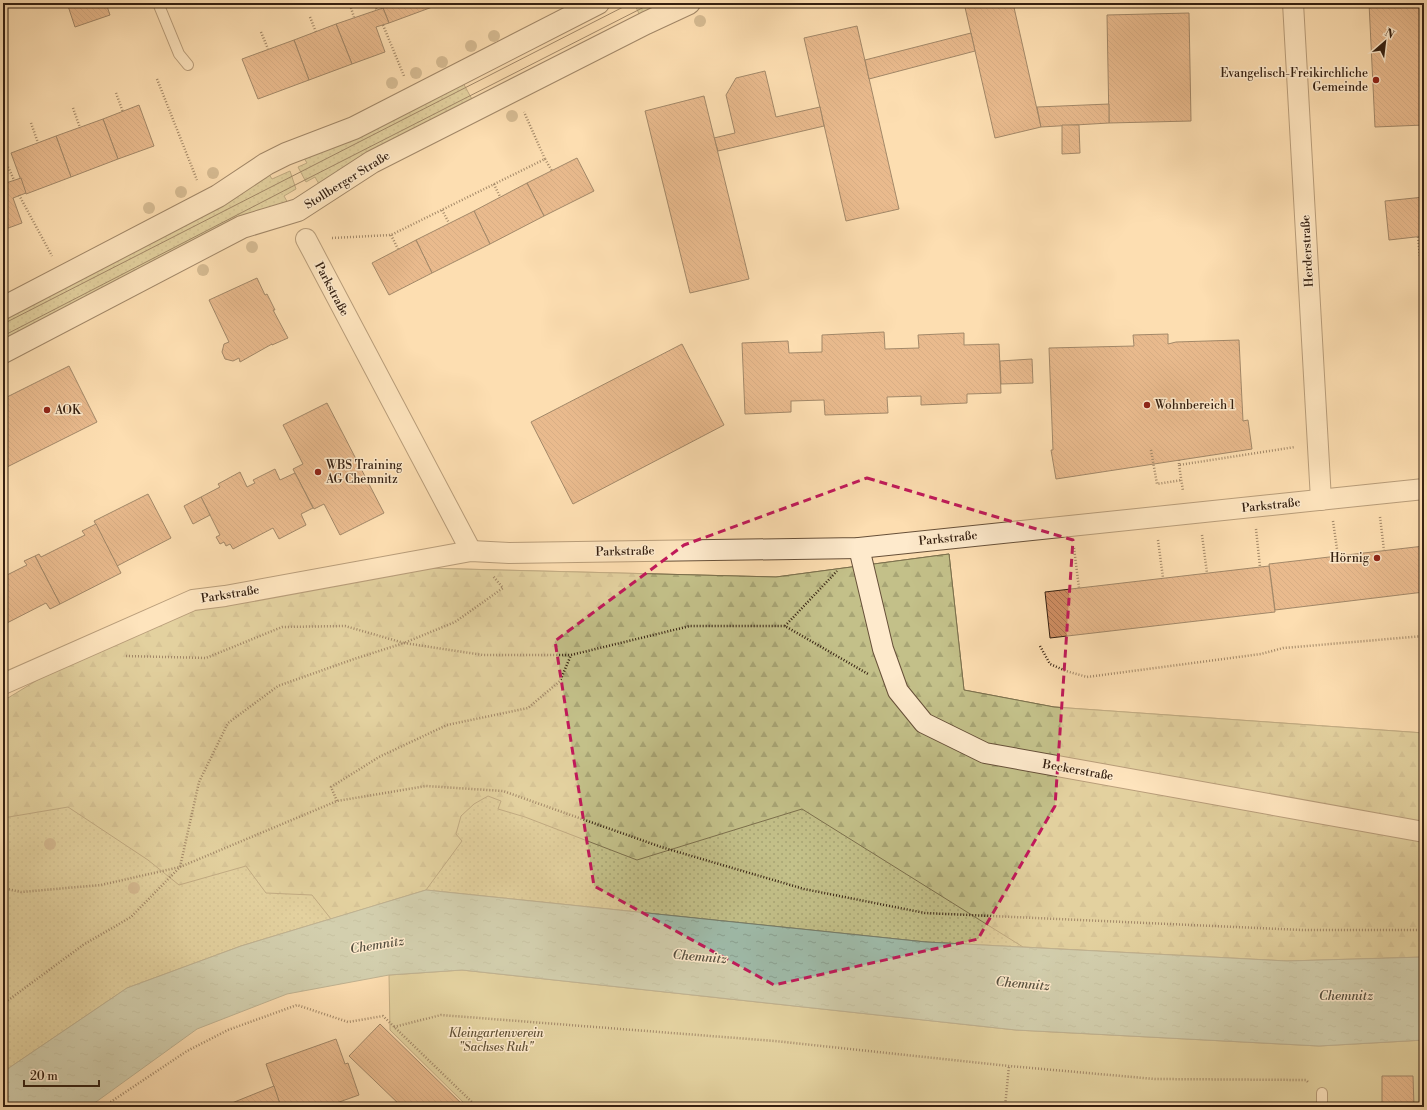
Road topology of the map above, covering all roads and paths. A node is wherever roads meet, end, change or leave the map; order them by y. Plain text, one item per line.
1 (158, 3) edge
2 (373, 3) edge
3 (598, 3) edge
4 (689, 3) edge
5 (1293, 3) edge
6 (350, 5) dead end
7 (377, 10) dead end
8 (310, 17) dead end
9 (354, 17) dead end
10 (383, 25) dead end
11 (261, 32) dead end
12 (316, 32) dead end
13 (268, 50) dead end
14 (188, 65) dead end
15 (157, 79) dead end
16 (406, 80) dead end
17 (514, 90) junction
18 (116, 93) dead end
19 (73, 108) dead end
20 (123, 112) dead end
21 (31, 124) dead end
22 (80, 128) dead end
23 (38, 143) dead end
24 (3, 156) edge
25 (546, 159) junction
26 (552, 171) dead end
27 (14, 180) dead end
28 (199, 183) dead end
29 (494, 184) junction
30 (19, 195) dead end
31 (500, 197) dead end
32 (442, 210) junction
33 (449, 223) dead end
34 (391, 235) junction
35 (1418, 237) dead end
36 (306, 239) joint
37 (398, 249) dead end
38 (1420, 257) dead end
39 (54, 260) dead end
40 (3, 308) edge
41 (3, 352) edge
42 (1318, 444) junction
43 (1151, 450) dead end
44 (1240, 451) dead end
45 (1240, 455) junction
46 (1179, 460) dead end
47 (1179, 464) junction
48 (1424, 489) edge
49 (1378, 494) junction
50 (1326, 499) junction
51 (1253, 507) junction
52 (1199, 512) junction
53 (1156, 518) junction
54 (1071, 525) junction
55 (859, 548) junction
56 (1384, 550) dead end
57 (471, 551) junction
58 (1338, 556) dead end
59 (1260, 566) dead end
60 (1207, 573) dead end
61 (1163, 578) dead end
62 (1079, 588) dead end
63 (785, 626) junction
64 (1424, 636) edge
65 (95, 643) junction
66 (404, 643) junction
67 (1040, 646) dead end
68 (571, 655) junction
69 (3, 684) edge
70 (898, 691) junction
71 (338, 801) junction
72 (1424, 832) edge
73 (180, 867) junction
74 (3, 888) edge
75 (1424, 930) edge
76 (3, 1004) edge
77 (394, 1027) junction
78 (1009, 1066) junction
79 (1322, 1093) joint
80 (103, 1107) edge
81 (477, 1107) edge
82 (1005, 1107) edge
83 (1322, 1107) edge

1 - 14 lane
2 - 7 path
3 - 40 main road
4 - 17 main road, Stollberger Straße
5 - 42 street, Herderstraße
6 - 9 path
8 - 12 path
10 - 16 path
11 - 13 path
15 - 28 path
17 - 25 path
17 - 41 main road, Stollberger Straße
18 - 20 path
19 - 22 path
21 - 23 path
24 - 27 path
25 - 26 path
25 - 29 path
29 - 31 path
29 - 32 path
30 - 39 path
32 - 33 path
32 - 34 path
34 - 36 path
34 - 37 path
35 - 38 path
36 - 57 street, Parkstraße
42 - 45 path
42 - 50 street, Herderstraße
43 - 47 path
44 - 45 path
45 - 47 path
46 - 47 path
48 - 49 street, Parkstraße
49 - 50 street, Parkstraße
49 - 56 path
50 - 51 street, Parkstraße
50 - 58 path
51 - 52 street, Parkstraße
51 - 59 path
52 - 53 street, Parkstraße
52 - 60 path
53 - 54 street, Parkstraße
53 - 61 path
54 - 55 street, Parkstraße
54 - 62 path
55 - 57 street, Parkstraße
55 - 63 path
55 - 70 street, Beckerstraße
57 - 65 street, Parkstraße
57 - 66 path
63 - 68 path
63 - 70 path
64 - 67 path
65 - 66 path
65 - 69 street, Parkstraße
66 - 68 path
66 - 73 path
68 - 71 path
70 - 72 street, Beckerstraße
71 - 73 path
71 - 75 path
73 - 74 path
73 - 76 path
77 - 78 path
77 - 80 path
77 - 81 path
78 - 79 path
78 - 82 path
79 - 83 lane

